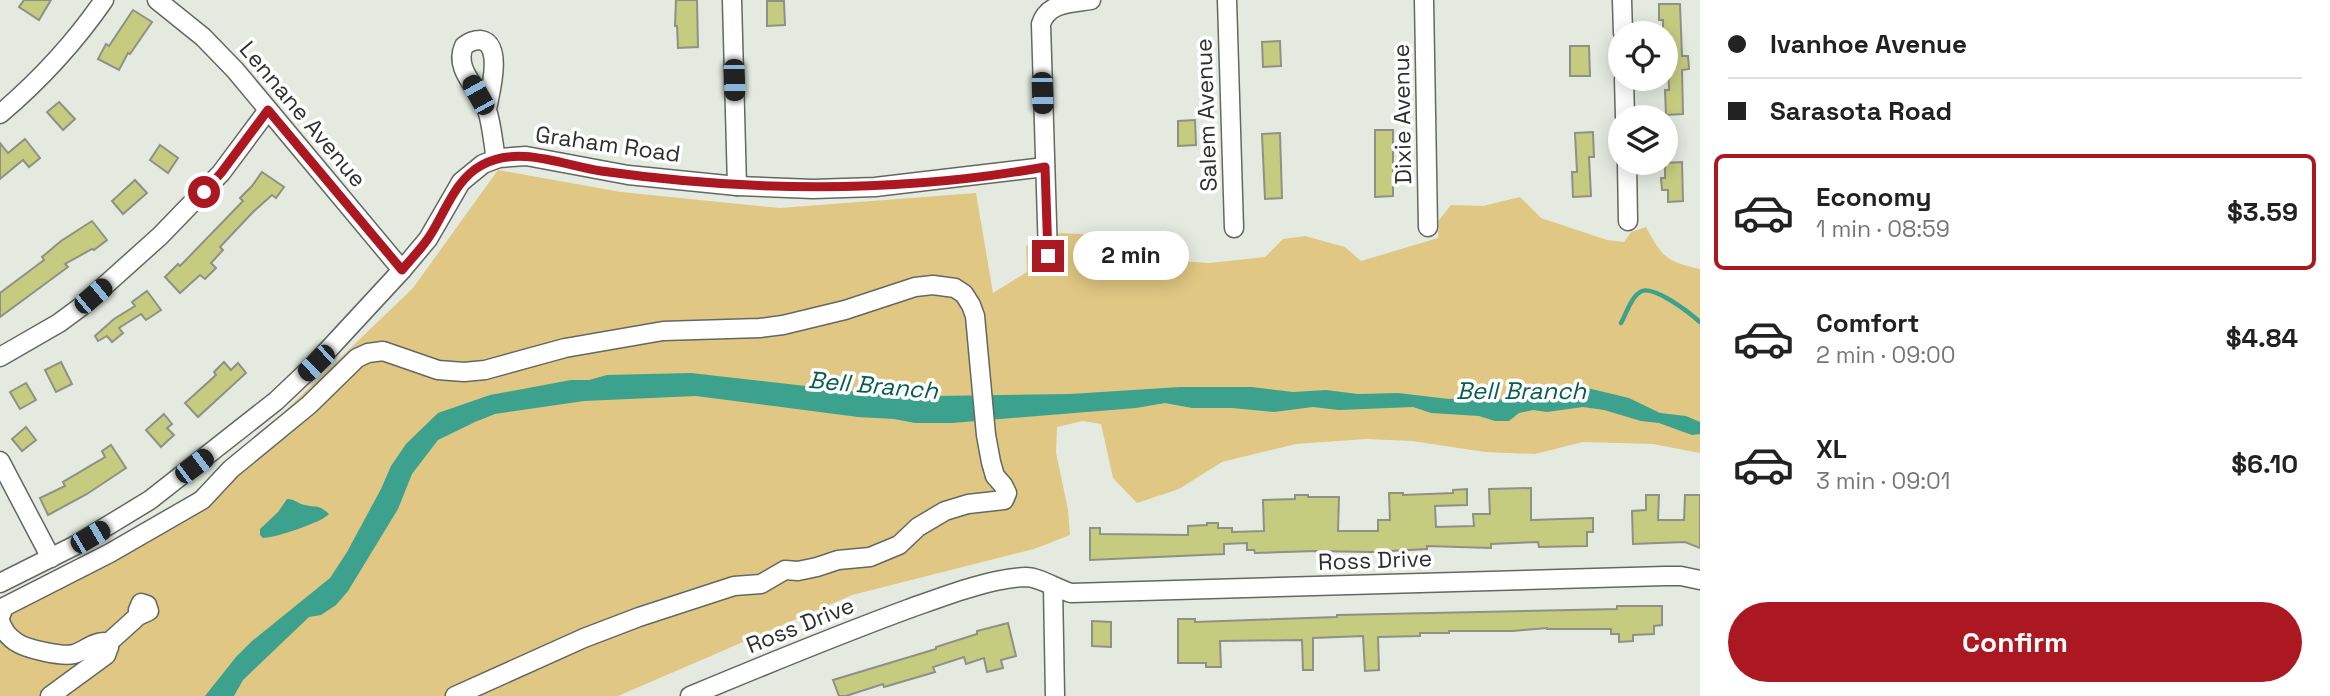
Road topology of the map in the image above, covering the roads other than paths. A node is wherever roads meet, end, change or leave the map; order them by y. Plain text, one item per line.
1 (104, 0) edge
2 (157, 0) edge
3 (732, 0) edge
4 (1091, 0) edge
5 (1227, 0) edge
6 (1424, 0) edge
7 (1622, 0) edge
8 (1623, 21) edge
9 (487, 108) dead end
10 (268, 110) junction
11 (0, 114) edge
12 (496, 159) junction
13 (1045, 167) junction
14 (1627, 175) edge
15 (737, 186) junction
16 (1628, 221) dead end
17 (1234, 228) dead end
18 (1428, 228) dead end
19 (1048, 256) dead end
20 (402, 270) junction
21 (0, 357) edge
22 (0, 461) edge
23 (51, 558) junction
24 (1700, 580) edge
25 (0, 583) edge
26 (1053, 587) junction
27 (138, 616) dead end
28 (0, 619) edge
29 (106, 645) junction
30 (50, 696) edge
31 (455, 696) edge
32 (690, 696) edge
33 (1055, 696) edge

1 - 11 street
2 - 10 street, Lennane Avenue
3 - 15 street
4 - 13 street
5 - 17 street, Salem Avenue
6 - 18 street, Dixie Avenue
7 - 8 street
9 - 12 street
10 - 20 street, Lennane Avenue
10 - 21 street
12 - 15 street, Graham Road
12 - 20 street, Graham Road
13 - 15 street, Graham Road
13 - 19 street
14 - 16 street
20 - 23 street, Graham Road
22 - 23 street
23 - 25 street, Graham Road
24 - 26 street, Ross Drive
26 - 32 street, Ross Drive
26 - 33 street
27 - 29 street
28 - 29 street
28 - 31 street
29 - 30 street

